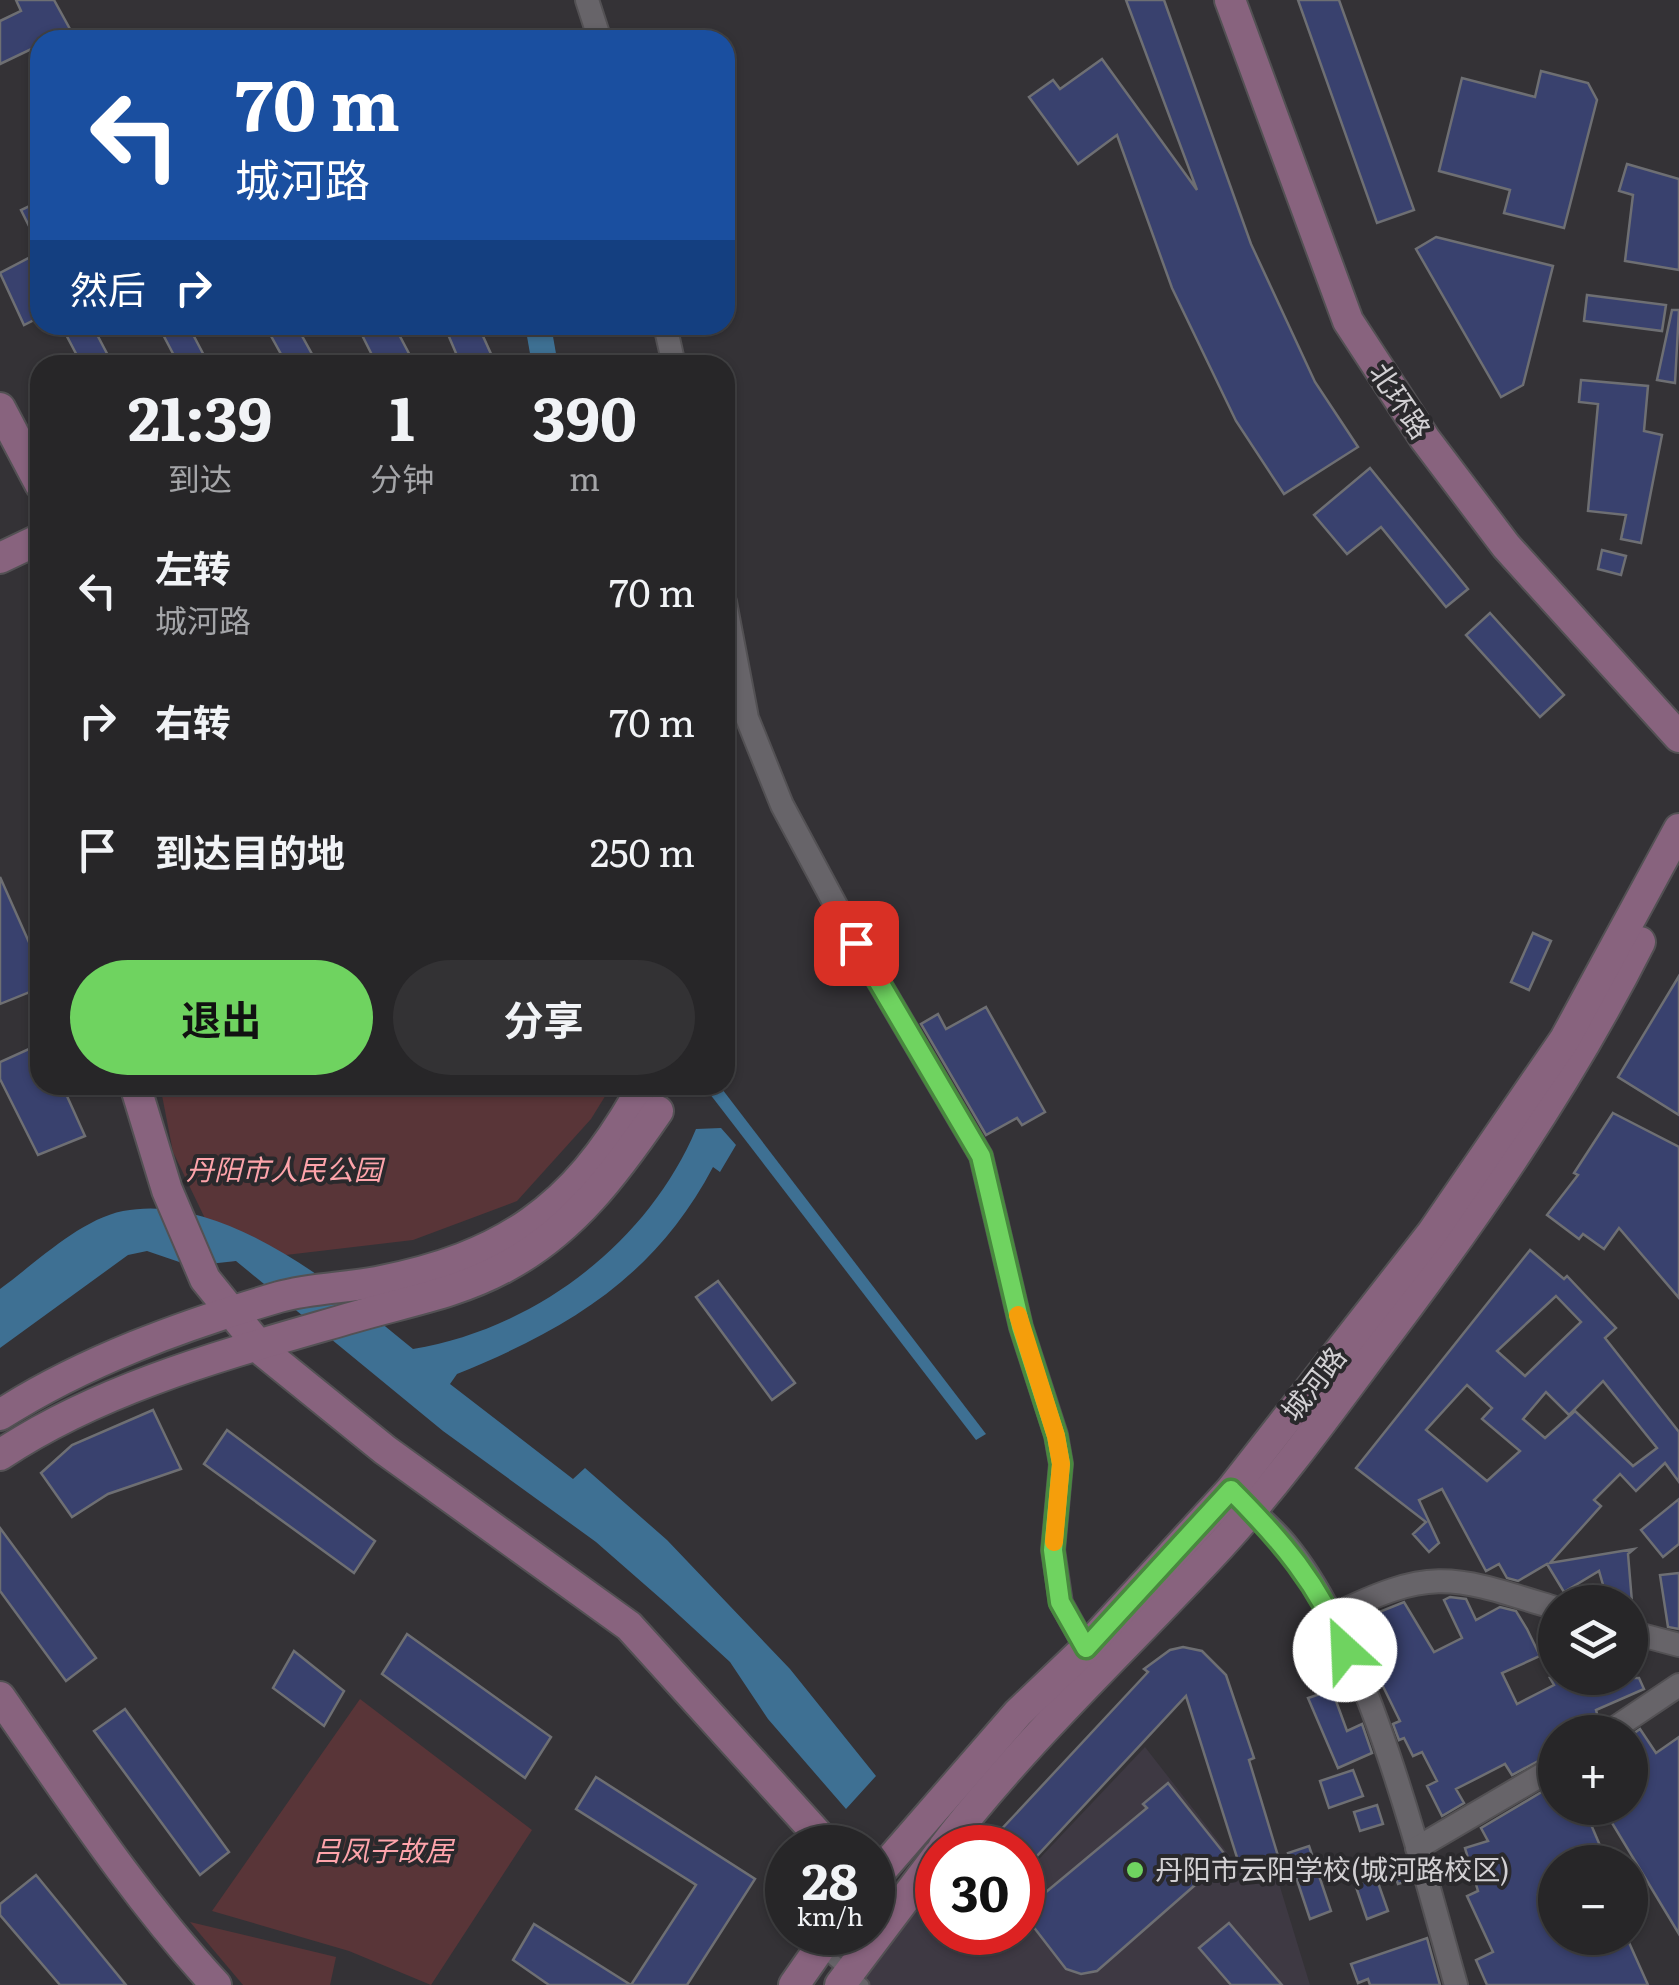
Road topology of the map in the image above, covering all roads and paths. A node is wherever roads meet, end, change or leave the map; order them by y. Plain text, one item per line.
1 (587, 0) edge
2 (1230, 0) edge
3 (597, 30) edge
4 (0, 408) edge
5 (30, 465) edge
6 (30, 544) edge
7 (0, 558) edge
8 (735, 655) edge
9 (1679, 738) edge
10 (1679, 828) edge
11 (1679, 865) edge
12 (138, 1095) edge
13 (232, 1313) junction
14 (258, 1346) junction
15 (0, 1415) edge
16 (0, 1455) edge
17 (1241, 1500) junction
18 (1538, 1603) edge
19 (1332, 1616) junction
20 (1648, 1637) edge
21 (1679, 1645) edge
22 (1086, 1648) junction
23 (1679, 1685) edge
24 (0, 1696) edge
25 (1634, 1715) edge
26 (1538, 1777) edge
27 (809, 1825) edge
28 (963, 1825) edge
29 (1416, 1848) junction
30 (895, 1855) edge
31 (915, 1887) edge
32 (815, 1955) edge
33 (833, 1955) edge
34 (848, 1982) edge
35 (216, 1985) edge
36 (794, 1985) edge
37 (1456, 1985) edge

1 - 3 street
2 - 9 main road, 北环路
4 - 5 main road
6 - 7 main road
8 - 22 street
10 - 17 main road, 城河路
11 - 17 main road, 城河路
12 - 13 main road
13 - 14 main road
13 - 14 main road
13 - 15 main road
14 - 16 main road
14 - 27 main road
17 - 19 street
17 - 22 main road, 城河路
17 - 28 main road, 城河路
18 - 19 street
19 - 29 street
20 - 21 street
22 - 30 main road, 城河路
23 - 25 street
24 - 35 main road
26 - 29 street
29 - 37 street
31 - 34 main road
32 - 36 main road
33 - 34 lane

